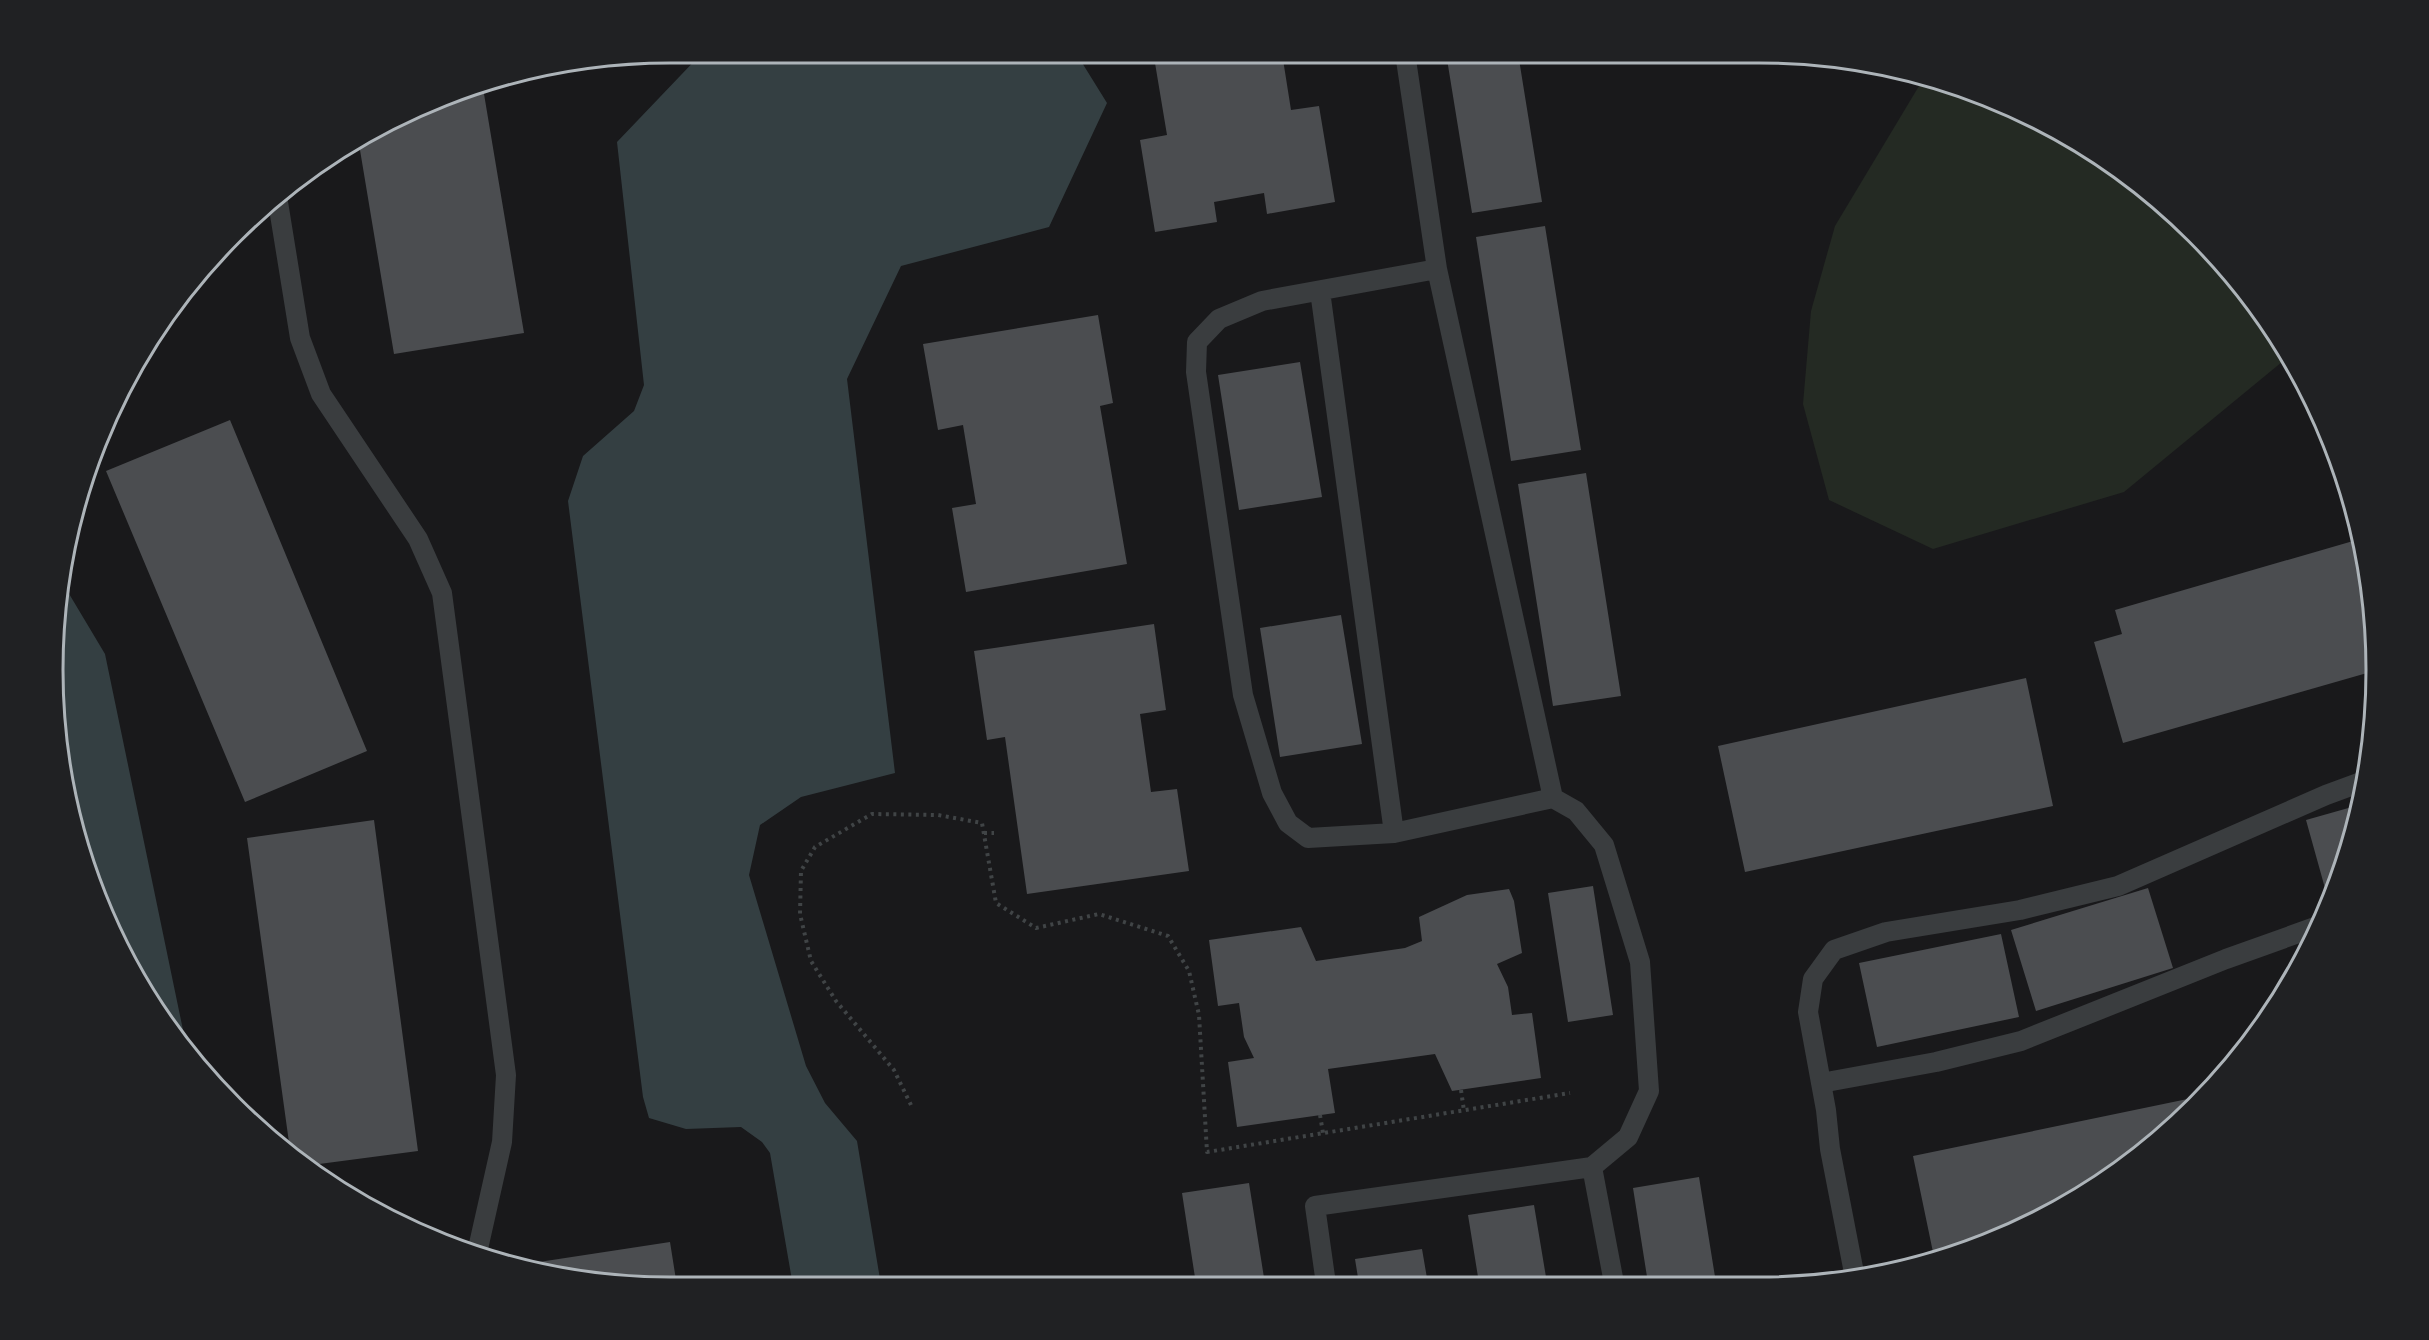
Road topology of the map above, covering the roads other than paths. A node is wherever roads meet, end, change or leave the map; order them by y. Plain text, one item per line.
1 (1406, 63) edge
2 (279, 206) edge
3 (1437, 268) junction
4 (1320, 291) junction
5 (2355, 784) edge
6 (1553, 798) junction
7 (1394, 833) junction
8 (2307, 930) edge
9 (1821, 1083) junction
10 (1592, 1167) junction
11 (479, 1246) edge
12 (1853, 1269) edge
13 (1325, 1277) edge
14 (1613, 1277) edge

1 - 3 lane
2 - 11 lane
3 - 4 lane
3 - 6 lane
4 - 7 lane
4 - 7 lane
5 - 9 lane
6 - 7 lane
6 - 10 lane
8 - 9 lane
9 - 12 lane
10 - 13 lane
10 - 14 lane

